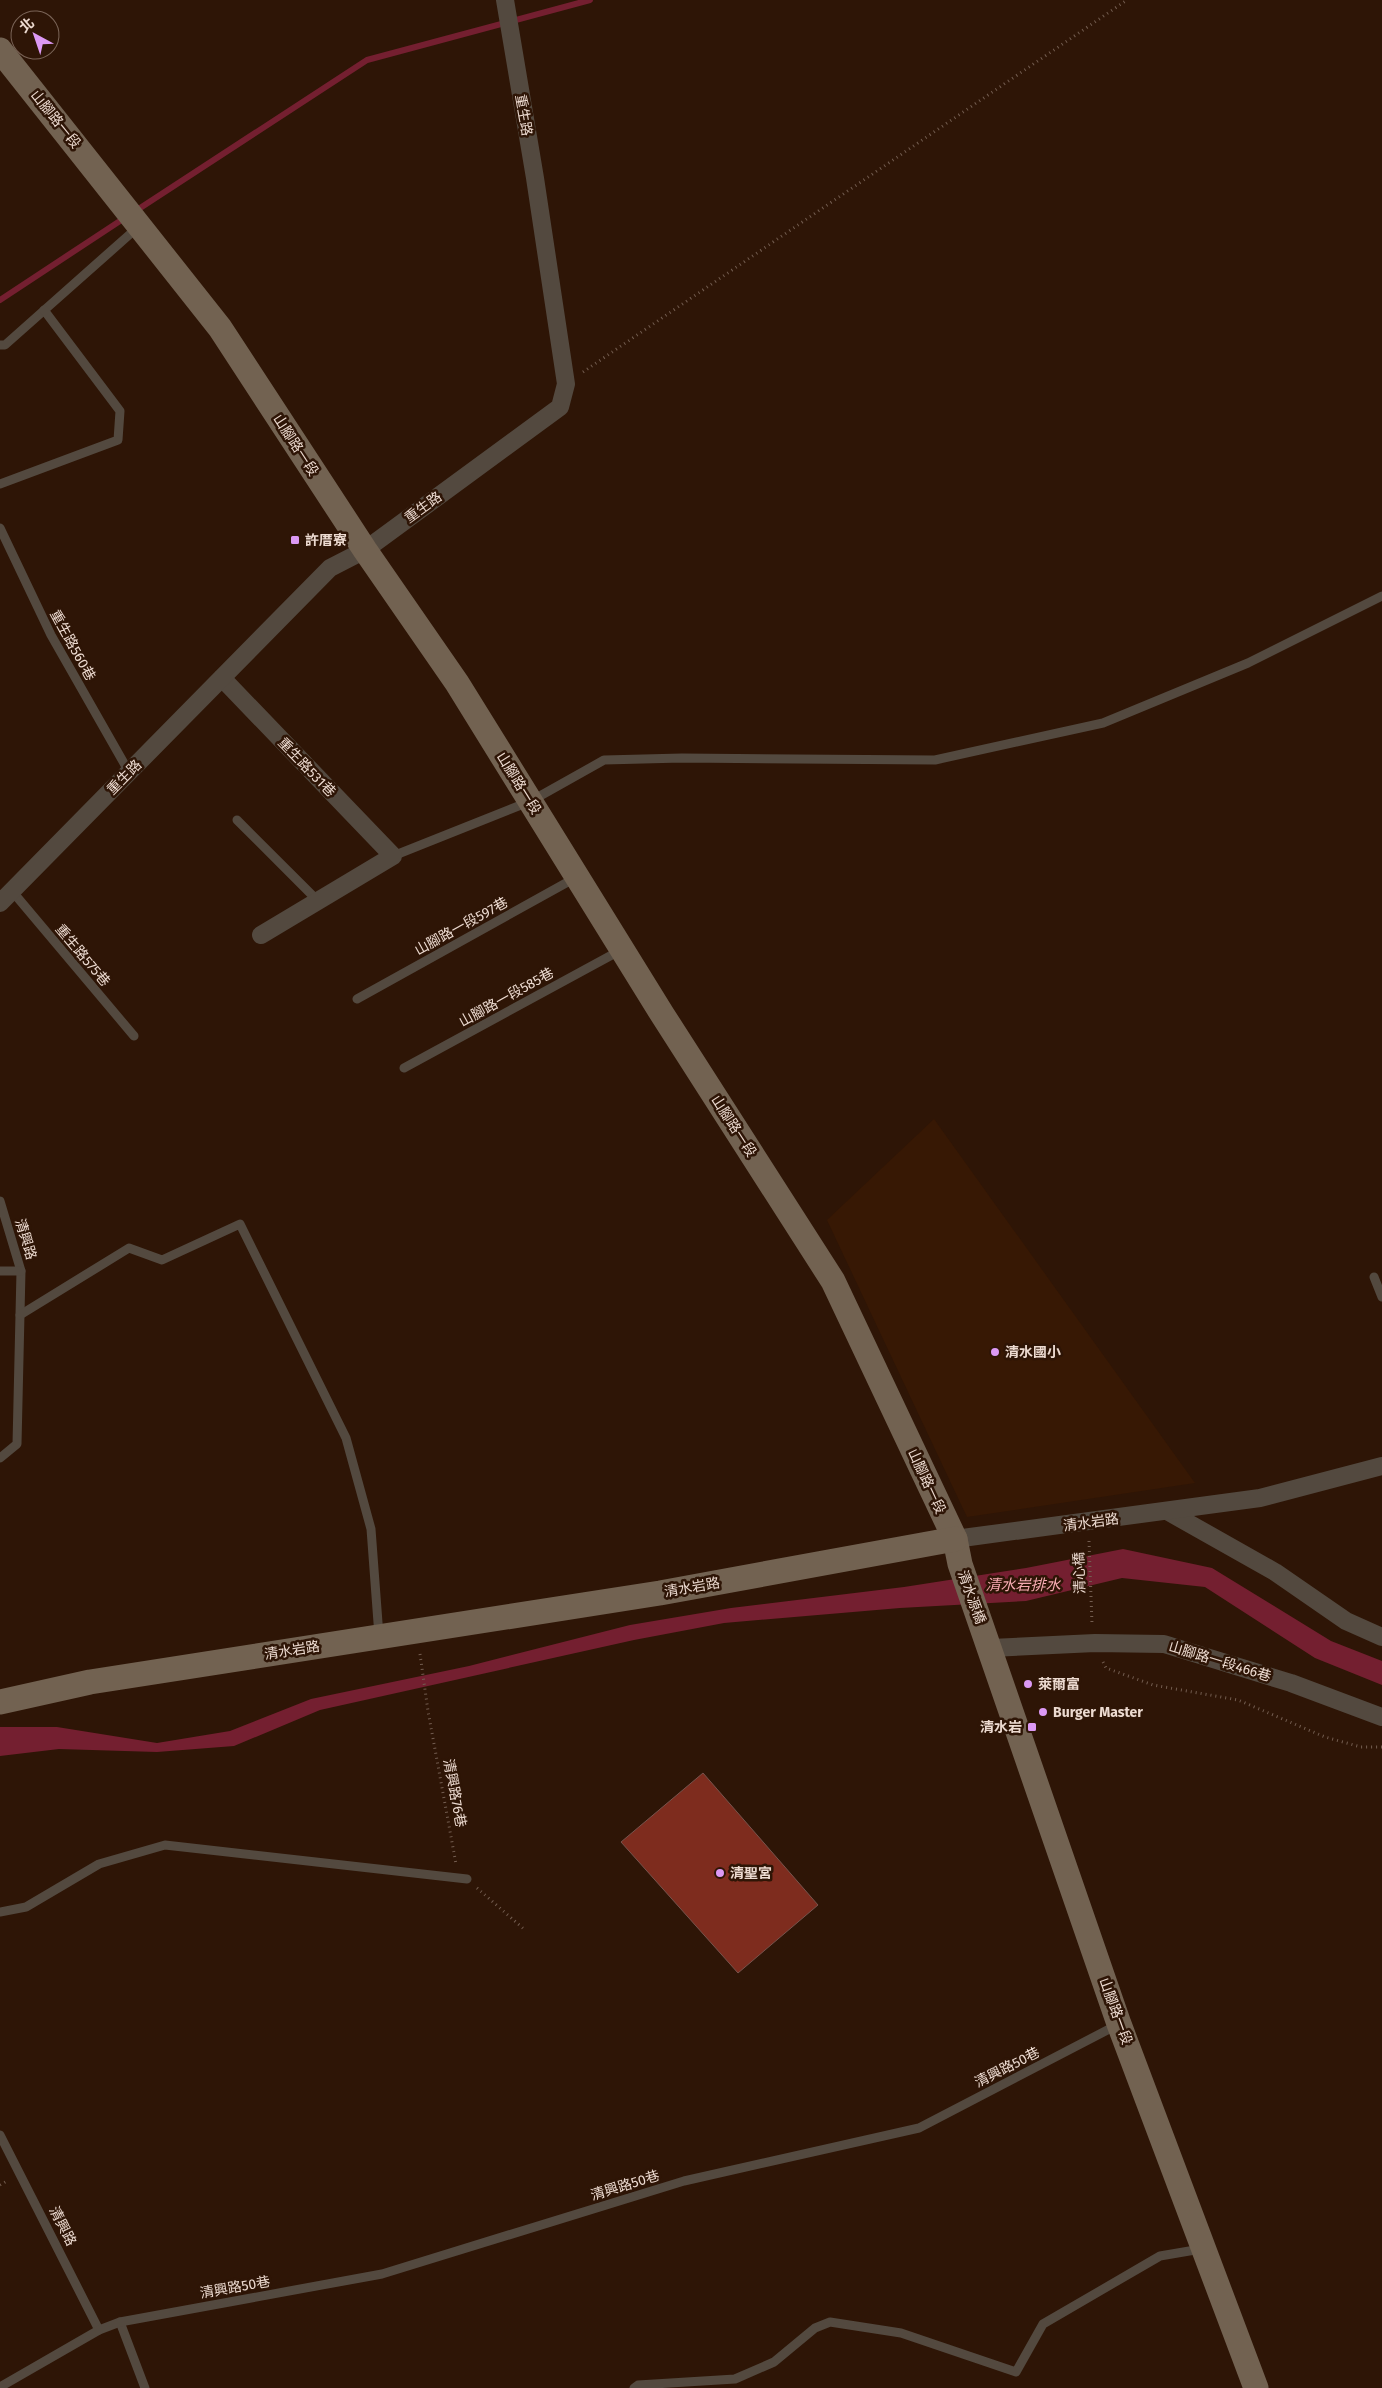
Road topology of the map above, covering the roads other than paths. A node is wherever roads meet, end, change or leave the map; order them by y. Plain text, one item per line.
1 (505, 0) edge
2 (0, 50) edge
3 (140, 226) junction
4 (44, 310) junction
5 (0, 345) edge
6 (0, 484) edge
7 (0, 528) edge
8 (365, 550) junction
9 (1382, 596) edge
10 (222, 678) junction
11 (129, 772) junction
12 (531, 801) junction
13 (237, 820) dead end
14 (393, 856) junction
15 (577, 877) junction
16 (6, 897) edge
17 (318, 901) junction
18 (261, 935) dead end
19 (622, 949) junction
20 (357, 999) dead end
21 (134, 1036) dead end
22 (404, 1068) dead end
23 (0, 1200) edge
24 (0, 1271) edge
25 (21, 1271) junction
26 (1374, 1277) dead end
27 (1382, 1296) edge
28 (20, 1315) junction
29 (0, 1458) edge
30 (1382, 1466) edge
31 (1167, 1510) junction
32 (955, 1539) junction
33 (960, 1564) joint
34 (379, 1637) junction
35 (1382, 1637) edge
36 (988, 1640) junction
37 (0, 1702) edge
38 (1382, 1717) edge
39 (467, 1879) road end
40 (0, 1912) edge
41 (1119, 2024) junction
42 (0, 2136) edge
43 (1205, 2249) junction
44 (120, 2322) junction
45 (99, 2330) junction
46 (0, 2387) edge
47 (145, 2388) edge
48 (634, 2388) edge
49 (1256, 2388) edge

1 - 8 street, 重生路
2 - 3 main road, 山腳路一段
3 - 4 lane
3 - 8 main road, 山腳路一段
4 - 5 lane
4 - 6 lane
7 - 11 lane, 重生路560巷
8 - 10 street, 重生路
8 - 12 main road, 山腳路一段
9 - 12 lane
10 - 11 street, 重生路
10 - 14 street, 重生路531巷
11 - 16 street, 重生路
12 - 14 lane
12 - 15 main road, 山腳路一段
13 - 17 lane
14 - 17 street
15 - 19 main road, 山腳路一段
15 - 20 lane, 山腳路一段597巷
16 - 21 lane, 重生路575巷
17 - 18 street
19 - 22 lane, 山腳路一段585巷
19 - 32 main road, 山腳路一段
23 - 25 lane, 清興路
24 - 25 lane
25 - 28 lane, 清興路
26 - 27 lane
28 - 29 lane, 清興路
28 - 34 lane
30 - 31 street, 清水岩路
31 - 32 street, 清水岩路
31 - 35 street
32 - 33 main road, 山腳路一段
32 - 34 main road, 清水岩路
33 - 36 main road, 清水源橋
34 - 37 main road, 清水岩路
36 - 38 street, 山腳路一段466巷
36 - 41 main road, 山腳路一段
39 - 40 lane
41 - 43 main road, 山腳路一段
41 - 44 lane, 清興路50巷
42 - 45 lane, 清興路
43 - 48 lane
43 - 49 main road, 山腳路一段
44 - 45 lane, 清興路50巷
44 - 47 lane
45 - 46 lane, 清興路50巷

